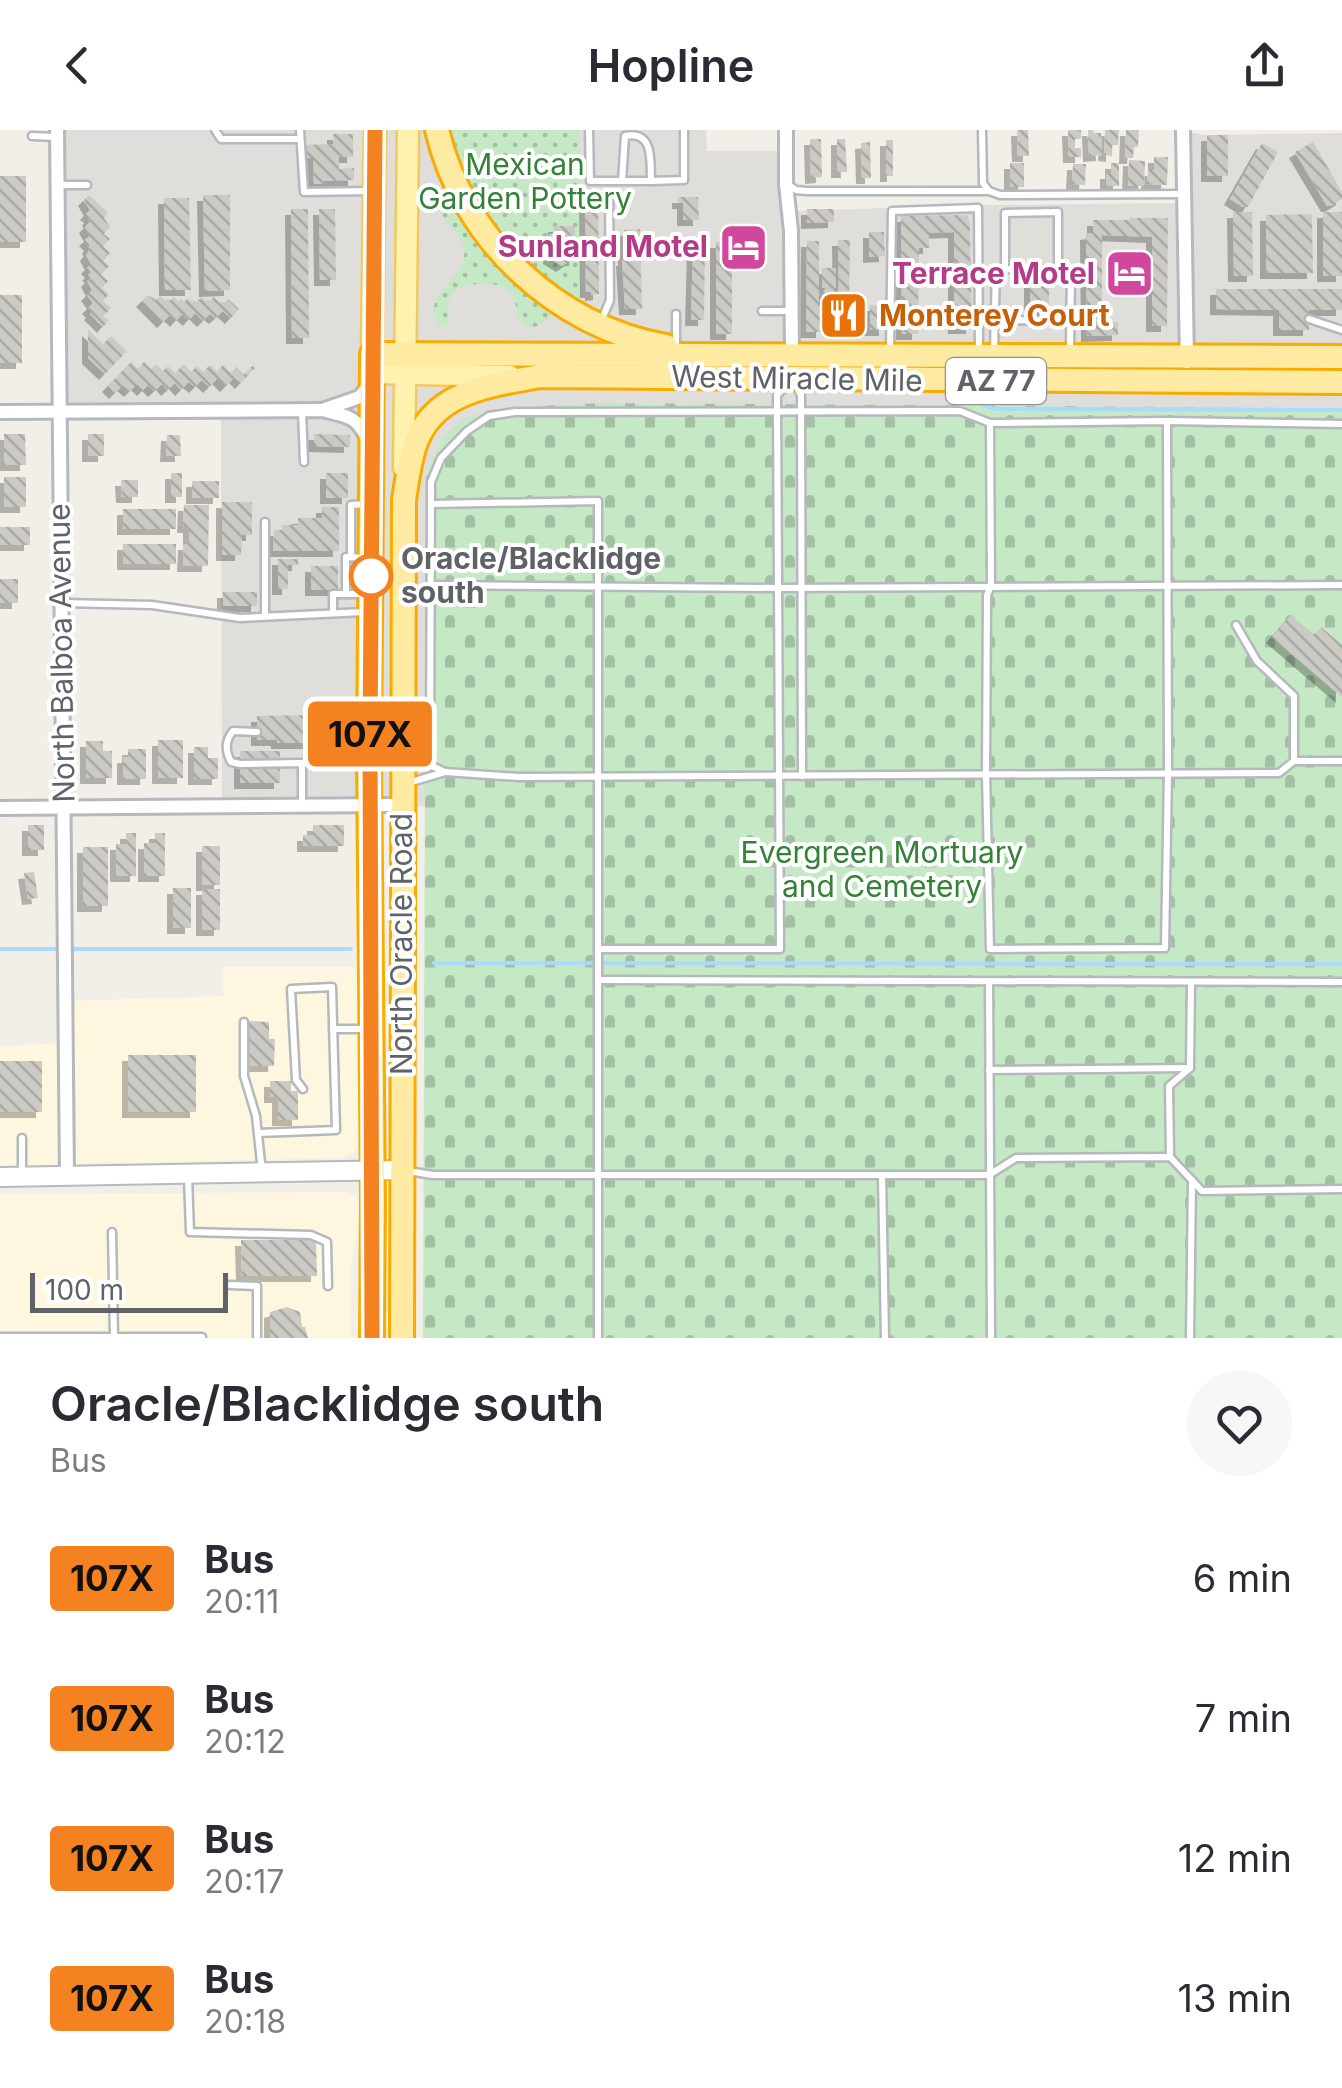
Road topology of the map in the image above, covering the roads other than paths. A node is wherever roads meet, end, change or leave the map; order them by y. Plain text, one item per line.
1 (214, 130) edge
2 (375, 130) edge
3 (408, 130) edge
4 (436, 130) edge
5 (589, 130) edge
6 (684, 130) edge
7 (786, 130) edge
8 (982, 130) edge
9 (1182, 130) edge
10 (627, 132) edge
11 (57, 133) edge
12 (300, 134) edge
13 (32, 136) dead end
14 (622, 180) junction
15 (651, 180) junction
16 (87, 184) dead end
17 (786, 184) junction
18 (58, 185) junction
19 (374, 191) junction
20 (990, 191) junction
21 (610, 194) dead end
22 (1184, 194) junction
23 (1005, 269) junction
24 (1058, 270) junction
25 (792, 311) junction
26 (762, 312) dead end
27 (676, 314) dead end
28 (1310, 319) dead end
29 (995, 320) junction
30 (1070, 321) junction
31 (599, 324) junction
32 (1342, 330) edge
33 (676, 348) junction
34 (719, 355) junction
35 (792, 355) junction
36 (890, 356) junction
37 (986, 356) junction
38 (1070, 356) junction
39 (1186, 356) junction
40 (1342, 357) edge
41 (406, 364) junction
42 (372, 370) junction
43 (540, 376) junction
44 (792, 379) junction
45 (1187, 382) junction
46 (1342, 382) edge
47 (302, 410) junction
48 (322, 410) junction
49 (59, 411) junction
50 (0, 412) edge
51 (778, 413) junction
52 (801, 413) junction
53 (1166, 421) junction
54 (990, 422) junction
55 (1342, 424) edge
56 (372, 451) junction
57 (304, 462) dead end
58 (404, 500) junction
59 (432, 504) junction
60 (264, 522) dead end
61 (361, 558) junction
62 (431, 585) junction
63 (1168, 585) junction
64 (1342, 585) edge
65 (991, 586) junction
66 (598, 587) junction
67 (778, 588) junction
68 (802, 588) junction
69 (346, 594) junction
70 (62, 603) junction
71 (370, 603) junction
72 (332, 612) junction
73 (265, 616) junction
74 (1236, 625) dead end
75 (256, 732) dead end
76 (1294, 761) junction
77 (1342, 761) edge
78 (430, 765) junction
79 (445, 772) junction
80 (1168, 773) junction
81 (986, 775) junction
82 (778, 776) junction
83 (802, 776) junction
84 (392, 777) junction
85 (598, 777) junction
86 (370, 805) junction
87 (302, 806) junction
88 (0, 808) edge
89 (65, 808) junction
90 (598, 950) junction
91 (598, 980) junction
92 (989, 981) junction
93 (1191, 982) junction
94 (1342, 982) edge
95 (244, 1022) dead end
96 (333, 1029) junction
97 (372, 1029) junction
98 (1190, 1068) junction
99 (989, 1070) junction
100 (303, 1089) dead end
101 (258, 1133) junction
102 (22, 1138) dead end
103 (1170, 1157) junction
104 (403, 1170) junction
105 (373, 1171) junction
106 (262, 1173) junction
107 (188, 1175) junction
108 (598, 1175) junction
109 (882, 1175) junction
110 (989, 1175) junction
111 (0, 1177) edge
112 (22, 1177) junction
113 (67, 1177) junction
114 (1192, 1180) junction
115 (1342, 1189) edge
116 (112, 1232) dead end
117 (230, 1285) dead end
118 (328, 1286) dead end
119 (202, 1336) edge
120 (0, 1338) edge
121 (114, 1338) edge
122 (256, 1338) edge
123 (372, 1338) edge
124 (402, 1338) edge
125 (598, 1338) edge
126 (885, 1338) edge
127 (991, 1338) edge
128 (1190, 1338) edge

1 - 12 lane
2 - 19 main road, North Oracle Road
3 - 41 main road, North Oracle Road
4 - 31 highway
5 - 14 lane
6 - 15 lane
7 - 17 street
8 - 20 lane
9 - 22 street
10 - 14 lane
10 - 15 lane
11 - 13 lane
11 - 18 street, North Balboa Avenue
12 - 19 lane
14 - 15 lane
16 - 18 lane
17 - 20 lane
17 - 25 street
18 - 49 street, North Balboa Avenue
19 - 42 main road, North Oracle Road
20 - 22 lane
21 - 31 lane
22 - 39 street
23 - 24 lane
23 - 24 lane
23 - 29 lane
24 - 30 lane
25 - 26 lane
25 - 35 street
27 - 33 lane
28 - 32 lane
29 - 30 lane
29 - 37 lane
30 - 38 lane
31 - 33 highway
33 - 34 highway
34 - 35 highway, West Miracle Mile / AZ 77
34 - 41 highway, West Miracle Mile / AZ 77
35 - 36 highway, West Miracle Mile / AZ 77
35 - 44 street
36 - 37 highway, West Miracle Mile / AZ 77
36 - 37 lane
37 - 38 highway, West Miracle Mile / AZ 77
38 - 39 highway, West Miracle Mile / AZ 77
39 - 40 highway, West Miracle Mile / AZ 77
39 - 45 street
41 - 42 highway, West Miracle Mile / AZ 77
41 - 43 main road, West Miracle Mile / AZ 77
41 - 58 main road, North Oracle Road
42 - 48 street
42 - 56 highway, North Oracle Road / AZ 77
43 - 44 highway, West Miracle Mile / AZ 77
43 - 58 highway, AZ 77
44 - 45 highway, West Miracle Mile / AZ 77
44 - 51 lane
44 - 52 lane
45 - 46 highway, West Miracle Mile / AZ 77
47 - 48 street
47 - 49 street
47 - 57 lane
48 - 56 street
49 - 50 street
49 - 70 street, North Balboa Avenue
51 - 52 lane
51 - 59 lane
51 - 67 lane
52 - 54 lane
52 - 68 lane
53 - 54 lane
53 - 55 lane
53 - 63 lane
54 - 65 lane
56 - 61 highway, North Oracle Road / AZ 77
58 - 84 highway, North Oracle Road / AZ 77
59 - 62 lane
59 - 66 lane
60 - 73 lane
61 - 69 lane
61 - 71 highway, North Oracle Road / AZ 77
62 - 66 lane
62 - 78 lane
63 - 64 lane
63 - 65 lane
63 - 80 lane
65 - 68 lane
65 - 81 lane
66 - 67 lane
66 - 85 lane
67 - 68 lane
67 - 82 lane
68 - 83 lane
69 - 71 lane
69 - 72 lane
70 - 73 lane
70 - 89 street, North Balboa Avenue
71 - 72 lane
71 - 84 highway, North Oracle Road / AZ 77
72 - 73 lane
74 - 76 lane
75 - 87 lane
76 - 77 lane
76 - 80 lane
78 - 79 lane
78 - 84 lane
79 - 84 lane
79 - 85 lane
80 - 81 lane
80 - 81 lane
81 - 83 lane
82 - 83 lane
82 - 85 lane
82 - 90 lane
84 - 86 highway, North Oracle Road / AZ 77
84 - 86 street
84 - 104 highway, North Oracle Road / AZ 77
85 - 90 lane
86 - 87 street
86 - 97 highway, North Oracle Road / AZ 77
87 - 89 street
88 - 89 street
89 - 113 street, North Balboa Avenue
90 - 91 lane
91 - 92 lane
91 - 108 lane
92 - 93 lane
92 - 99 lane
93 - 94 lane
93 - 98 lane
95 - 101 lane
96 - 97 lane
96 - 100 lane
96 - 101 lane
97 - 105 highway, North Oracle Road / AZ 77
98 - 99 lane
98 - 103 lane
99 - 110 lane
101 - 106 lane
102 - 112 lane
103 - 110 lane
103 - 114 lane
104 - 105 main road
104 - 108 lane
104 - 124 highway, North Oracle Road / AZ 77
105 - 106 main road
105 - 123 highway, North Oracle Road / AZ 77
106 - 107 main road
107 - 113 main road
107 - 118 lane
108 - 109 lane
108 - 125 lane
109 - 110 lane
109 - 126 lane
110 - 127 lane
111 - 112 main road
112 - 113 main road
114 - 115 lane
114 - 128 lane
116 - 121 lane
117 - 122 lane
119 - 121 lane
120 - 121 lane

